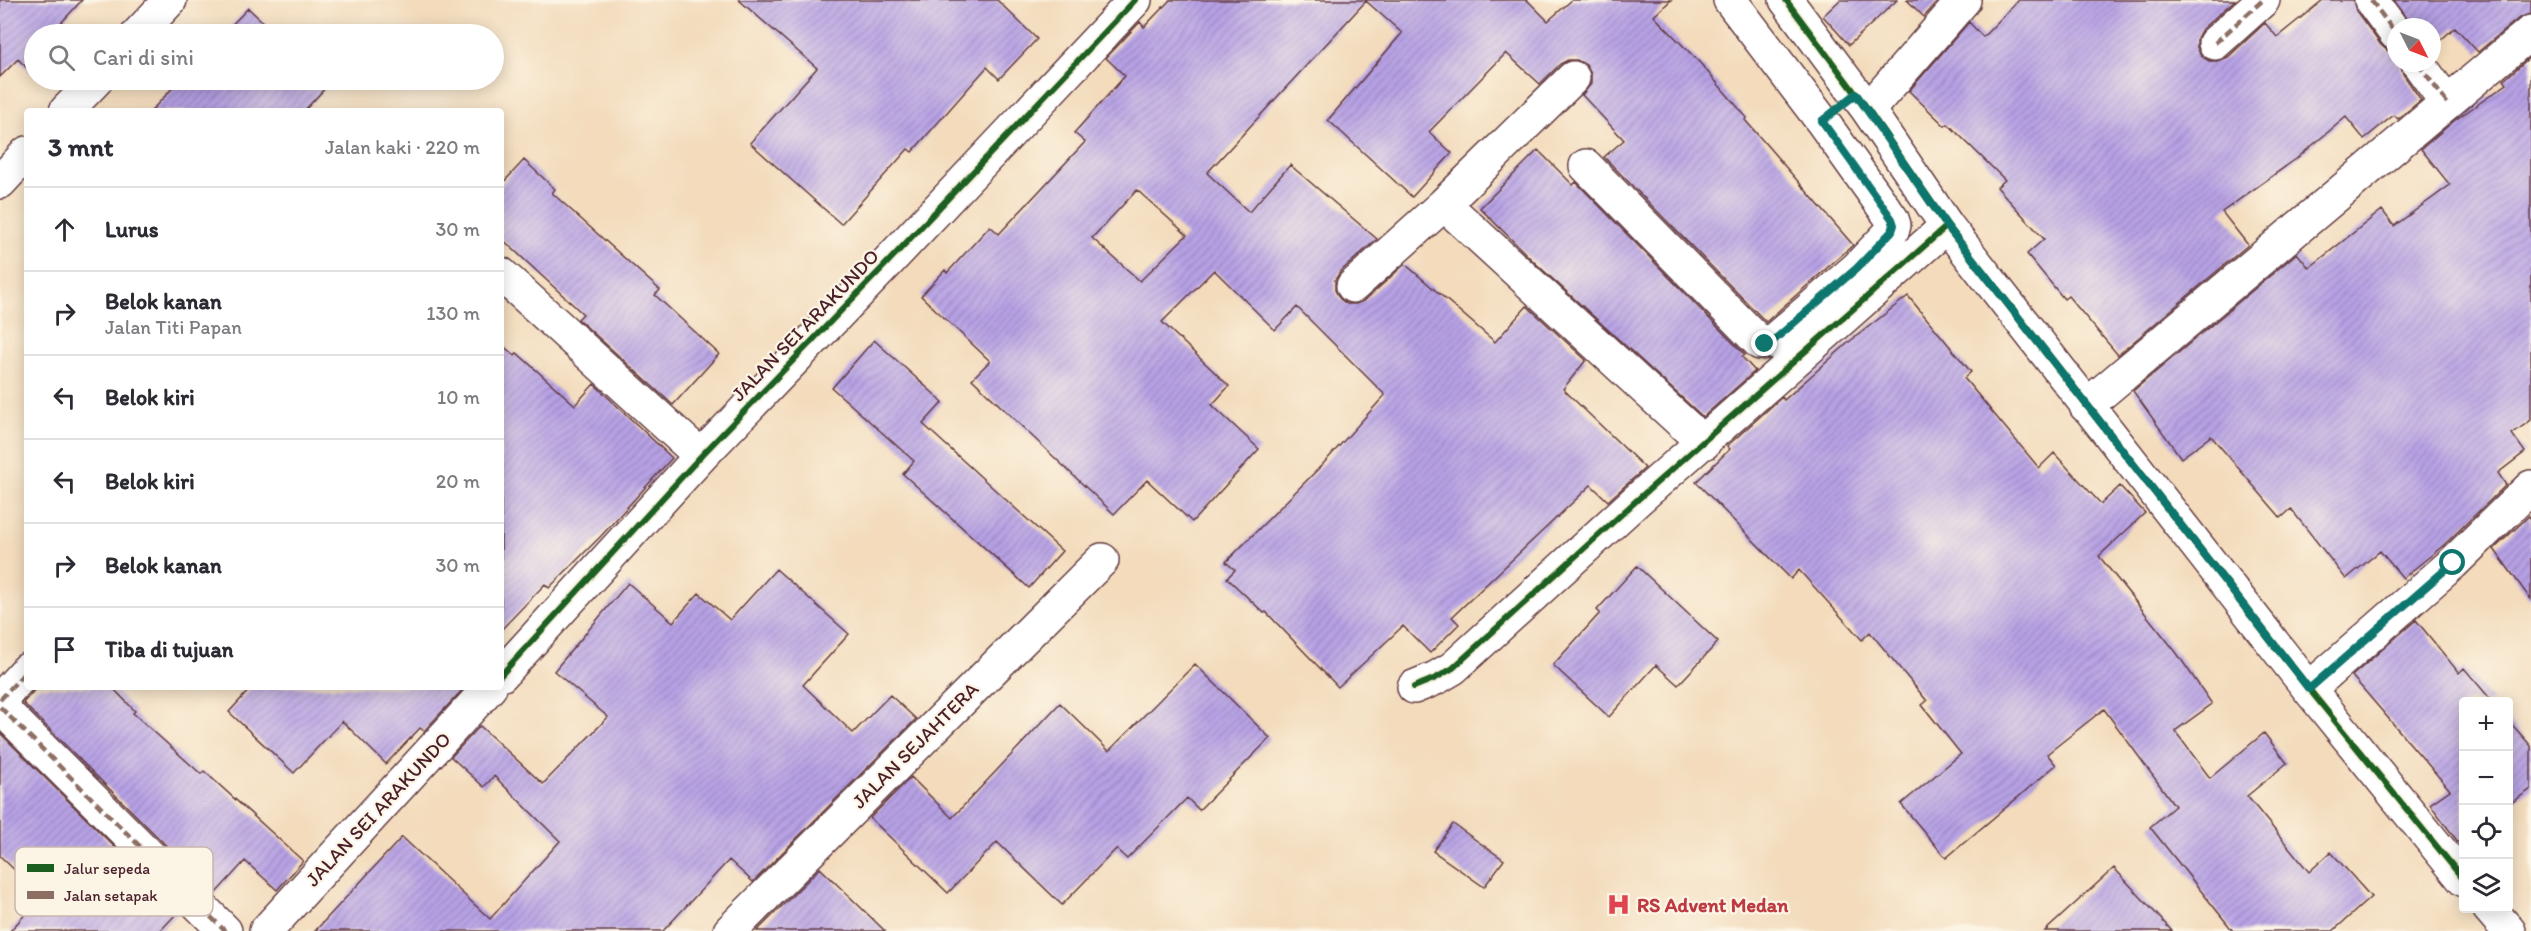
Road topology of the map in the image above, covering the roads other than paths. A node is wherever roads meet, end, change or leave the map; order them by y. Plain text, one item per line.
1 (170, 0) edge
2 (1135, 0) edge
3 (1730, 0) edge
4 (1786, 0) edge
5 (1964, 0) edge
6 (2263, 0) edge
7 (2371, 0) edge
8 (2387, 22) edge
9 (147, 24) edge
10 (2531, 32) edge
11 (2215, 43) dead end
12 (2425, 72) edge
13 (1574, 78) dead end
14 (86, 90) edge
15 (1862, 102) junction
16 (2447, 103) junction
17 (69, 108) edge
18 (1822, 121) junction
19 (24, 156) edge
20 (1586, 166) dead end
21 (0, 182) edge
22 (1444, 204) junction
23 (1947, 226) junction
24 (504, 277) edge
25 (1353, 286) dead end
26 (2086, 406) junction
27 (1704, 443) junction
28 (701, 456) junction
29 (2531, 488) edge
30 (1102, 560) dead end
31 (504, 672) edge
32 (24, 673) edge
33 (1414, 687) dead end
34 (2309, 689) junction
35 (487, 690) edge
36 (0, 700) edge
37 (0, 707) edge
38 (141, 847) edge
39 (2459, 875) edge
40 (2492, 913) edge
41 (210, 916) edge
42 (225, 931) edge
43 (266, 931) edge
44 (730, 931) edge
45 (2508, 931) edge

1 - 9 street
2 - 28 street, JALAN SEI ARAKUNDO
3 - 18 street
4 - 15 street
5 - 15 street
6 - 11 street
7 - 8 street
10 - 16 street
12 - 16 street
13 - 22 street
14 - 17 street
15 - 18 street
15 - 23 street
16 - 26 street
18 - 20 street
19 - 21 street
22 - 25 street
22 - 27 street
23 - 26 street
23 - 27 street
24 - 28 street
26 - 34 street
27 - 33 street
28 - 31 street, JALAN SEI ARAKUNDO
29 - 34 street
30 - 44 street, JALAN SEJAHTERA
32 - 36 street
34 - 39 street
35 - 43 street, JALAN SEI ARAKUNDO
37 - 38 street
40 - 45 street
41 - 42 street

